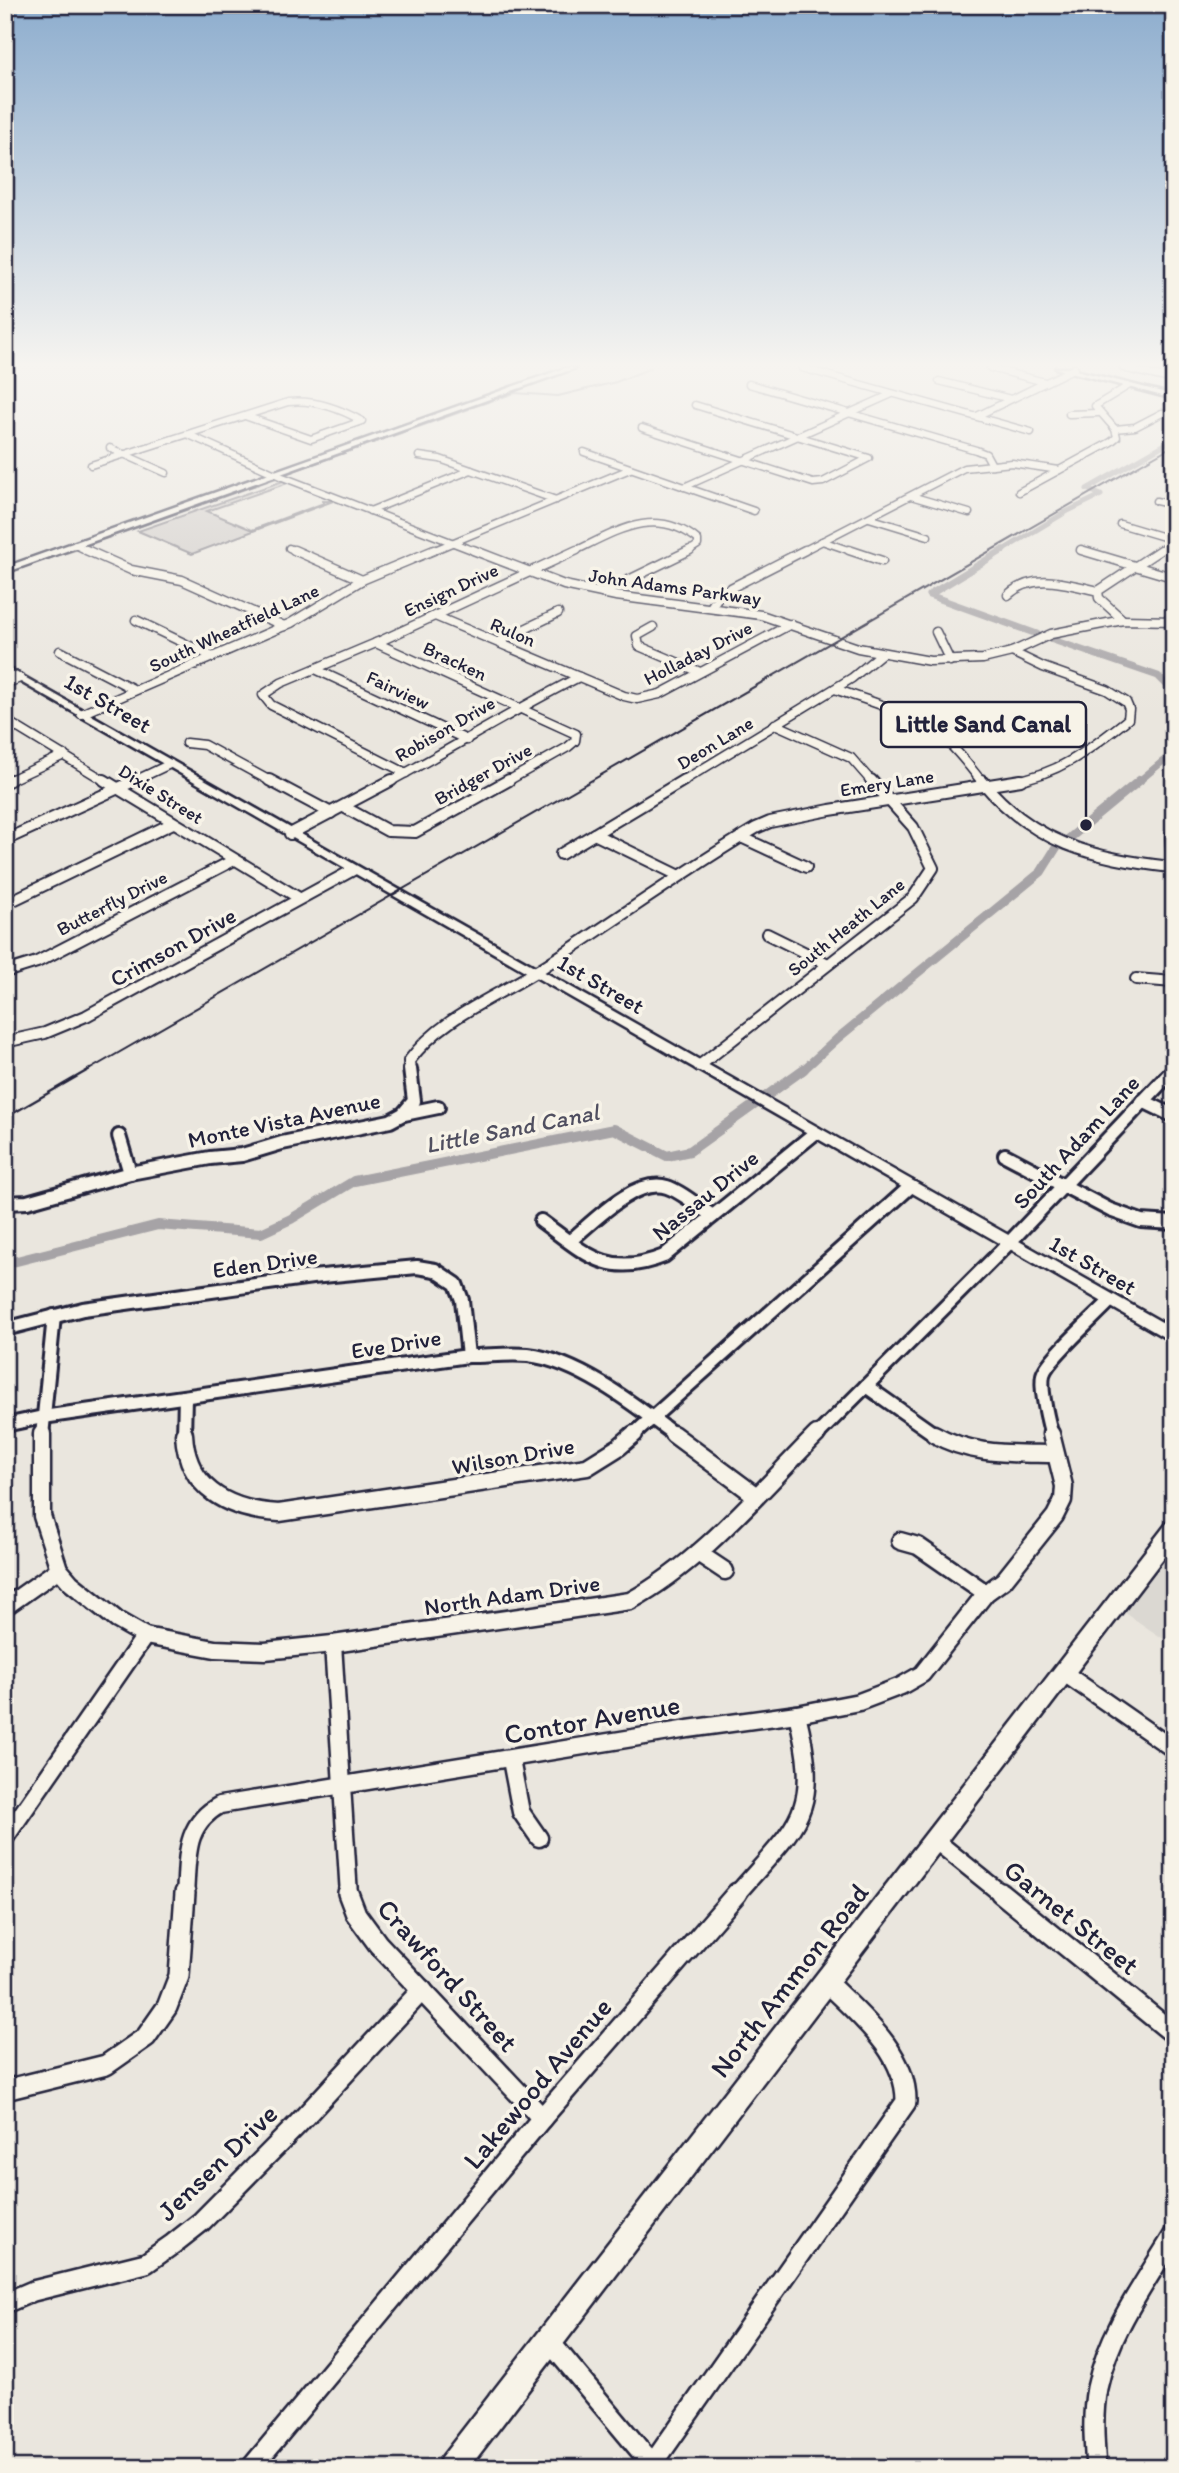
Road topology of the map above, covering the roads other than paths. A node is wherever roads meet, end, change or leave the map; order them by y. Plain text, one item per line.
1 (249, 483) edge
2 (299, 483) edge
3 (438, 483) edge
4 (509, 483) edge
5 (597, 483) edge
6 (673, 483) edge
7 (692, 483) edge
8 (935, 483) edge
9 (1035, 483) edge
10 (684, 487) junction
11 (1019, 492) dead end
12 (911, 496) junction
13 (556, 500) junction
14 (1156, 501) dead end
15 (1174, 505) edge
16 (370, 511) junction
17 (754, 511) dead end
18 (969, 513) dead end
19 (869, 518) junction
20 (1120, 524) dead end
21 (928, 536) dead end
22 (1174, 540) edge
23 (822, 541) junction
24 (453, 544) junction
25 (75, 545) junction
26 (289, 548) dead end
27 (1082, 550) dead end
28 (882, 561) dead end
29 (1135, 566) junction
30 (8, 569) edge
31 (528, 573) junction
32 (1172, 577) edge
33 (362, 580) junction
34 (1098, 591) junction
35 (601, 593) junction
36 (1008, 595) dead end
37 (711, 607) junction
38 (558, 613) dead end
39 (435, 616) junction
40 (136, 620) dead end
41 (1123, 620) junction
42 (1174, 621) edge
43 (791, 624) junction
44 (284, 626) junction
45 (653, 627) dead end
46 (936, 632) dead end
47 (498, 642) junction
48 (376, 643) junction
49 (60, 651) dead end
50 (1012, 652) junction
51 (881, 654) junction
52 (213, 657) junction
53 (950, 662) junction
54 (315, 668) junction
55 (5, 670) edge
56 (700, 672) junction
57 (579, 677) junction
58 (20, 678) junction
59 (5, 684) edge
60 (835, 689) junction
61 (135, 690) junction
62 (520, 707) junction
63 (980, 710) dead end
64 (81, 714) junction
65 (5, 720) edge
66 (775, 724) junction
67 (930, 728) junction
68 (467, 740) junction
69 (186, 743) dead end
70 (64, 755) junction
71 (170, 764) junction
72 (406, 773) junction
73 (5, 782) edge
74 (986, 786) junction
75 (118, 788) junction
76 (888, 800) junction
77 (344, 807) junction
78 (331, 813) junction
79 (173, 823) junction
80 (1174, 830) edge
81 (290, 834) junction
82 (594, 834) junction
83 (741, 837) junction
84 (5, 840) edge
85 (561, 854) dead end
86 (234, 860) junction
87 (806, 867) dead end
88 (1171, 867) junction
89 (353, 870) junction
90 (678, 875) junction
91 (1174, 881) edge
92 (299, 898) junction
93 (5, 904) edge
94 (767, 934) dead end
95 (828, 964) junction
96 (5, 972) edge
97 (535, 972) junction
98 (1136, 979) dead end
99 (1174, 982) edge
100 (5, 1042) edge
101 (699, 1066) junction
102 (1174, 1069) edge
103 (1143, 1101) junction
104 (438, 1107) dead end
105 (403, 1114) junction
106 (1174, 1115) edge
107 (815, 1133) junction
108 (118, 1136) dead end
109 (242, 1155) junction
110 (1005, 1155) dead end
111 (245, 1168) dead end
112 (130, 1173) junction
113 (910, 1187) junction
114 (1064, 1187) junction
115 (5, 1203) edge
116 (713, 1216) junction
117 (541, 1221) dead end
118 (1174, 1223) edge
119 (570, 1241) junction
120 (1009, 1243) junction
121 (1110, 1301) junction
122 (54, 1316) junction
123 (5, 1329) edge
124 (1174, 1337) edge
125 (467, 1356) junction
126 (866, 1386) junction
127 (186, 1397) junction
128 (44, 1417) junction
129 (652, 1418) junction
130 (5, 1425) edge
131 (1055, 1454) junction
132 (755, 1495) junction
133 (1174, 1529) edge
134 (900, 1541) dead end
135 (698, 1553) junction
136 (59, 1569) junction
137 (725, 1571) dead end
138 (986, 1593) junction
139 (5, 1607) edge
140 (145, 1636) junction
141 (332, 1644) junction
142 (1064, 1673) junction
143 (797, 1714) junction
144 (1170, 1746) dead end
145 (510, 1760) junction
146 (342, 1786) junction
147 (5, 1838) edge
148 (539, 1838) dead end
149 (936, 1841) junction
150 (825, 1981) junction
151 (422, 1990) junction
152 (1174, 2034) edge
153 (5, 2090) edge
154 (542, 2118) junction
155 (1174, 2235) edge
156 (5, 2303) edge
157 (549, 2341) junction
158 (653, 2467) edge
159 (251, 2468) edge
160 (451, 2468) edge
161 (1096, 2468) edge

1 - 25 main road
2 - 16 street, John Adams Parkway
3 - 16 street
4 - 13 street
5 - 13 street, South Wheatfield Lane
6 - 10 street
7 - 10 street
8 - 12 street
9 - 11 street
10 - 17 street
12 - 18 street
12 - 19 street
13 - 24 street, South Wheatfield Lane
14 - 15 street
16 - 24 street, John Adams Parkway
19 - 21 street
19 - 23 street
20 - 22 street
22 - 29 street
23 - 28 street
23 - 37 street
24 - 31 street, John Adams Parkway
24 - 33 street, South Wheatfield Lane
25 - 30 main road
25 - 44 street
26 - 33 street
27 - 29 street
29 - 32 street
29 - 34 street
31 - 35 street, John Adams Parkway
31 - 35 street, Ensign Drive
31 - 39 street, Ensign Drive
33 - 44 street, South Wheatfield Lane
34 - 36 street
34 - 41 street
35 - 37 street, John Adams Parkway
37 - 43 street, John Adams Parkway
38 - 47 street
39 - 47 street, Rulon
39 - 48 street, Ensign Drive
40 - 52 street
41 - 42 street, John Adams Parkway
41 - 50 street, John Adams Parkway
43 - 51 street, John Adams Parkway
43 - 56 street, Holladay Drive
44 - 52 street, South Wheatfield Lane
45 - 56 street
46 - 53 street
47 - 57 street, Rulon
48 - 54 street, Ensign Drive
48 - 62 street, Bracken
49 - 61 street
50 - 53 street, John Adams Parkway
50 - 74 street, Emery Lane
51 - 53 street, John Adams Parkway
51 - 60 street, Deon Lane
52 - 61 street, South Wheatfield Lane
54 - 68 street, Fairview
54 - 72 street, Ensign Drive
55 - 58 main road, 1st Street
56 - 57 street, Holladay Drive
57 - 62 street, Robison Drive
58 - 59 street
58 - 64 main road, 1st Street
60 - 66 street, Deon Lane
60 - 67 street
61 - 64 street, South Wheatfield Lane
62 - 68 street, Robison Drive
62 - 77 street, Bridger Drive
63 - 67 street
64 - 71 main road, 1st Street
65 - 70 street, Dixie Street
66 - 76 street, South Heath Lane
66 - 82 street, Deon Lane
67 - 74 street
68 - 72 street, Robison Drive
69 - 78 street
70 - 73 street
70 - 75 street, Dixie Street
71 - 75 street
71 - 81 main road, 1st Street
72 - 77 street, Robison Drive
74 - 76 street, Emery Lane
74 - 88 street
75 - 79 street, Dixie Street
75 - 84 street
76 - 83 street, Emery Lane
76 - 95 street, South Heath Lane
77 - 78 street, Robison Drive
78 - 81 street, Robison Drive
79 - 86 street, Dixie Street
79 - 93 street
80 - 88 street
81 - 89 main road, 1st Street
82 - 85 street, Deon Lane
82 - 90 street
83 - 87 street
83 - 90 street, Emery Lane
86 - 92 street, Dixie Street
86 - 96 street, Butterfly Drive
88 - 91 street
89 - 92 street, Crimson Drive
89 - 97 main road, 1st Street
90 - 97 street, Emery Lane
92 - 100 street, Crimson Drive
94 - 95 street
95 - 101 street, South Heath Lane
97 - 101 main road, 1st Street
97 - 105 street, Monte Vista Avenue
98 - 99 street
101 - 107 main road, 1st Street
102 - 103 street, South Adam Lane
103 - 106 street
103 - 114 street, South Adam Lane
104 - 105 street
105 - 109 street, Monte Vista Avenue
107 - 113 main road, 1st Street
107 - 116 street, Nassau Drive
108 - 112 street
109 - 111 street
109 - 112 street, Monte Vista Avenue
110 - 114 street
112 - 115 street, Monte Vista Avenue
113 - 120 main road, 1st Street
113 - 129 street, Wilson Drive
114 - 118 street
114 - 120 street, South Adam Lane
116 - 119 street, Nassau Drive
116 - 119 street
117 - 119 street, Nassau Drive
120 - 121 main road, 1st Street
120 - 126 street, North Adam Drive
121 - 124 main road, 1st Street
121 - 131 street, Contor Avenue
122 - 123 street, Eden Drive
122 - 125 street, Eden Drive
122 - 128 street, North Adam Drive
125 - 127 street, Eve Drive
125 - 129 street, Eve Drive
126 - 131 street
126 - 132 street, North Adam Drive
127 - 128 street, Eve Drive
127 - 129 street, Wilson Drive
128 - 130 street, Eve Drive
128 - 136 street, North Adam Drive
129 - 132 street, Eve Drive
131 - 138 street, Contor Avenue
132 - 135 street, North Adam Drive
133 - 142 main road, North Ammon Road
134 - 138 street
135 - 137 street
135 - 141 street, North Adam Drive
136 - 139 street
136 - 140 street, North Adam Drive
138 - 143 street, Contor Avenue
140 - 141 street, North Adam Drive
140 - 147 street
141 - 146 street, Crawford Street
142 - 144 street
142 - 149 main road, North Ammon Road
143 - 145 street, Contor Avenue
143 - 154 street, Lakewood Avenue
145 - 146 street, Contor Avenue
145 - 148 street
146 - 151 street, Crawford Street
146 - 153 street, Contor Avenue
149 - 150 main road, North Ammon Road
149 - 152 street, Garnet Street
150 - 157 main road, North Ammon Road
150 - 158 street
151 - 154 street, Crawford Street
151 - 156 street, Jensen Drive
154 - 159 street, Lakewood Avenue
155 - 161 street
157 - 158 street
157 - 160 main road, North Ammon Road

